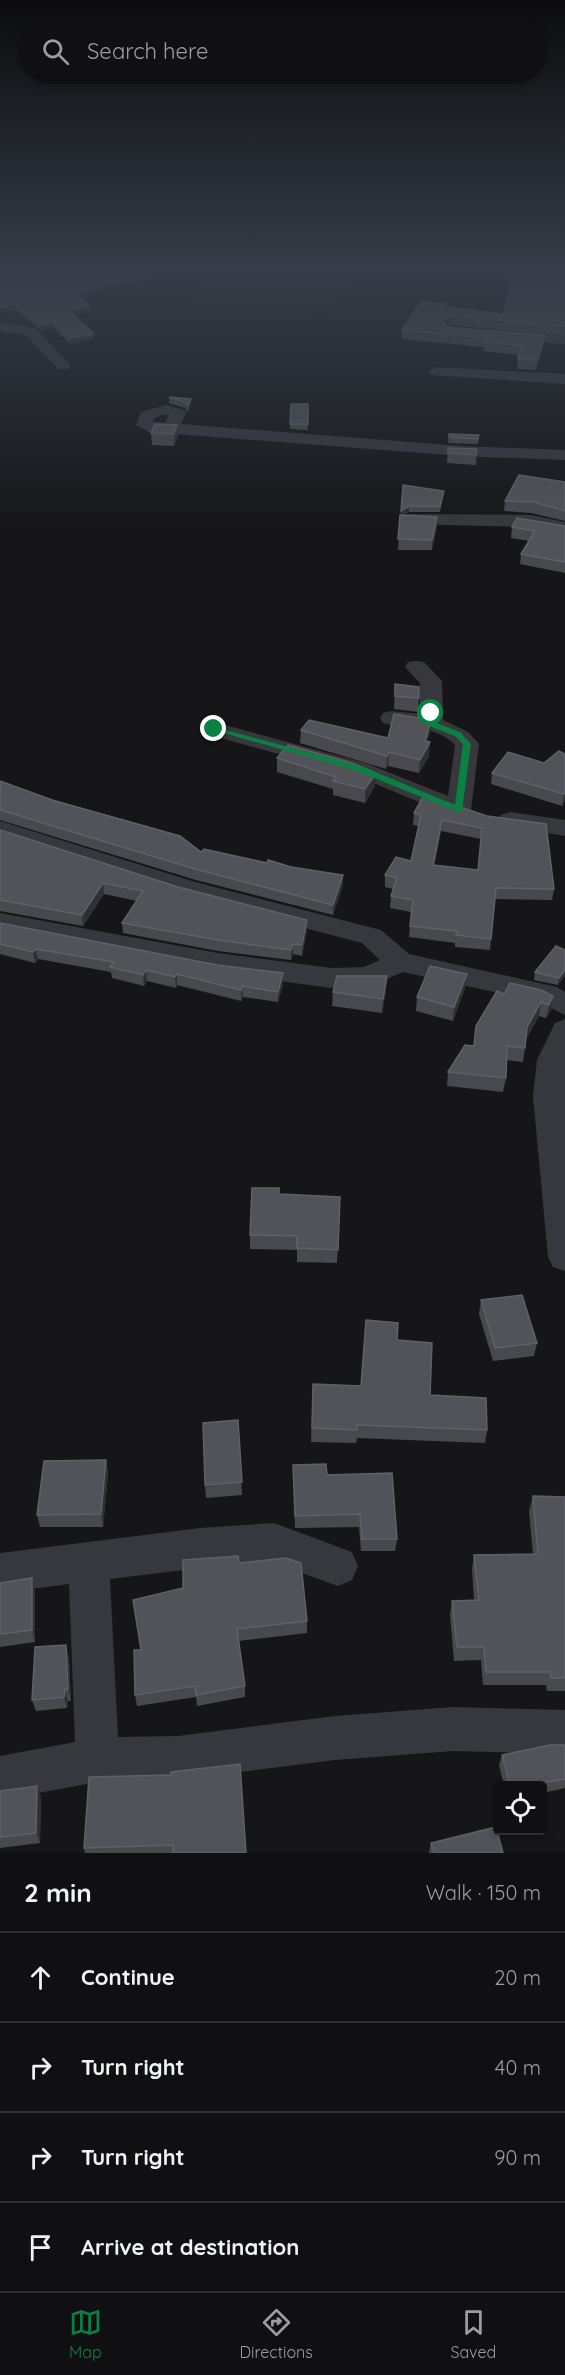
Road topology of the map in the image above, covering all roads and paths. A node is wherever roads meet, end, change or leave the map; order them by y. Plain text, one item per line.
1 (55, 357) edge
2 (63, 366) dead end
3 (436, 372) dead end
4 (565, 379) edge
5 (171, 429) edge
6 (565, 455) edge
7 (409, 520) edge
8 (565, 528) edge
9 (416, 668) dead end
10 (391, 718) edge
11 (432, 724) junction
12 (214, 729) dead end
13 (474, 814) junction
14 (565, 828) edge
15 (0, 829) edge
16 (0, 922) edge
17 (400, 962) junction
18 (565, 1005) edge
19 (565, 1030) edge
20 (565, 1257) edge
21 (88, 1563) junction
22 (338, 1566) dead end
23 (0, 1573) edge
24 (565, 1732) edge
25 (98, 1760) junction
26 (0, 1778) edge

1 - 2 street
3 - 4 street
5 - 6 street
7 - 8 street
9 - 11 street
10 - 11 street
11 - 13 street
12 - 13 street
13 - 14 street
15 - 17 street
16 - 17 street
17 - 18 street
19 - 20 street
21 - 22 street
21 - 23 street
21 - 25 street
24 - 25 street
25 - 26 street

